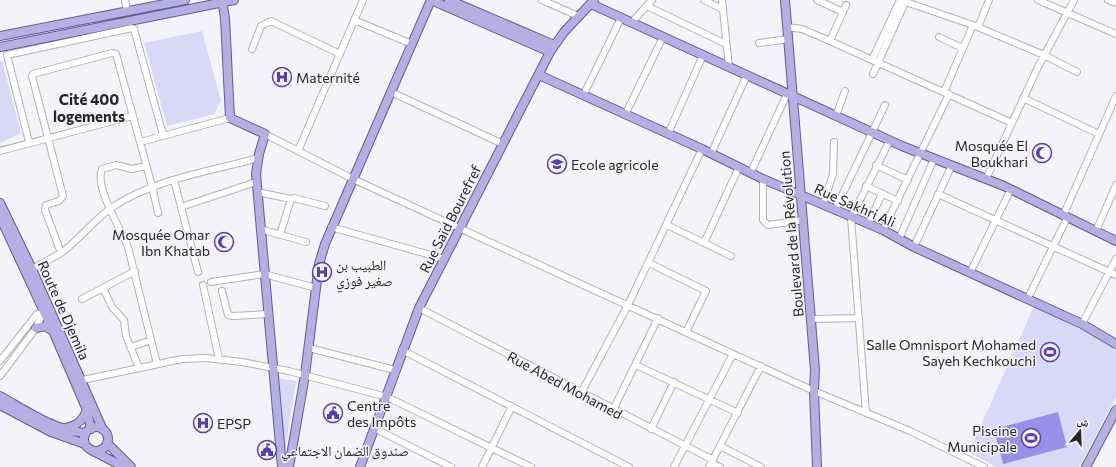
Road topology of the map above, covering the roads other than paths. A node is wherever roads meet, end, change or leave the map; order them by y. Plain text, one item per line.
1 (126, 0) edge
2 (234, 0) edge
3 (363, 0) edge
4 (431, 0) edge
5 (652, 0) edge
6 (704, 0) edge
7 (722, 0) edge
8 (785, 0) edge
9 (818, 0) edge
10 (989, 0) edge
11 (1038, 0) edge
12 (1074, 0) edge
13 (1108, 0) edge
14 (180, 1) edge
15 (222, 1) edge
16 (453, 1) edge
17 (546, 1) edge
18 (903, 1) edge
19 (161, 2) edge
20 (593, 2) edge
21 (1116, 3) edge
22 (846, 5) dead end
23 (647, 6) junction
24 (722, 8) junction
25 (127, 11) junction
26 (843, 12) junction
27 (1067, 12) junction
28 (578, 16) junction
29 (621, 18) junction
30 (354, 20) junction
31 (632, 22) junction
32 (975, 26) junction
33 (787, 27) junction
34 (1116, 34) edge
35 (0, 36) edge
36 (663, 37) junction
37 (939, 37) dead end
38 (789, 39) junction
39 (830, 41) junction
40 (759, 43) dead end
41 (412, 44) junction
42 (726, 44) junction
43 (0, 47) edge
44 (962, 48) junction
45 (252, 49) dead end
46 (552, 49) junction
47 (340, 54) junction
48 (703, 55) junction
49 (1044, 55) junction
50 (872, 60) junction
51 (878, 63) junction
52 (729, 67) junction
53 (1078, 72) dead end
54 (873, 74) dead end
55 (539, 75) junction
56 (747, 75) junction
57 (846, 91) dead end
58 (391, 92) junction
59 (947, 93) junction
60 (790, 95) junction
61 (583, 96) junction
62 (1116, 96) edge
63 (1023, 98) junction
64 (885, 105) dead end
65 (625, 115) junction
66 (132, 116) junction
67 (836, 116) junction
68 (230, 118) junction
69 (1012, 123) junction
70 (872, 131) junction
71 (265, 134) junction
72 (668, 134) junction
73 (1099, 134) junction
74 (163, 135) junction
75 (47, 137) junction
76 (890, 140) junction
77 (29, 142) junction
78 (140, 142) junction
79 (834, 142) dead end
80 (503, 144) junction
81 (702, 149) junction
82 (0, 151) edge
83 (298, 151) junction
84 (922, 153) junction
85 (711, 154) junction
86 (258, 158) junction
87 (934, 159) junction
88 (876, 165) junction
89 (952, 165) junction
90 (146, 166) junction
91 (739, 167) junction
92 (751, 172) junction
93 (352, 179) junction
94 (763, 179) junction
95 (986, 179) junction
96 (174, 180) junction
97 (908, 180) junction
98 (256, 182) junction
99 (1116, 185) edge
100 (152, 186) junction
101 (866, 186) junction
102 (1011, 189) junction
103 (257, 192) junction
104 (882, 194) junction
105 (938, 194) junction
106 (800, 196) junction
107 (291, 199) junction
108 (898, 201) junction
109 (0, 205) edge
110 (823, 205) junction
111 (325, 206) dead end
112 (181, 207) junction
113 (109, 209) junction
114 (835, 210) junction
115 (158, 213) dead end
116 (0, 217) edge
117 (1065, 217) junction
118 (851, 218) junction
119 (995, 219) junction
120 (804, 220) junction
121 (868, 224) junction
122 (667, 225) junction
123 (331, 227) junction
124 (460, 228) junction
125 (260, 229) junction
126 (883, 230) junction
127 (1096, 231) junction
128 (280, 235) junction
129 (899, 239) junction
130 (1116, 241) edge
131 (306, 242) dead end
132 (704, 243) junction
133 (1053, 245) junction
134 (914, 247) junction
135 (61, 253) junction
136 (731, 256) dead end
137 (445, 259) junction
138 (1116, 259) edge
139 (649, 263) junction
140 (32, 269) junction
141 (135, 271) junction
142 (1109, 271) junction
143 (198, 272) dead end
144 (970, 273) junction
145 (264, 274) junction
146 (1116, 275) edge
147 (211, 282) dead end
148 (203, 285) dead end
149 (103, 288) junction
150 (316, 288) junction
151 (222, 292) dead end
152 (1028, 298) junction
153 (82, 299) dead end
154 (628, 305) junction
155 (419, 308) junction
156 (47, 311) junction
157 (268, 314) junction
158 (658, 318) junction
159 (859, 318) junction
160 (812, 319) junction
161 (1082, 324) junction
162 (36, 328) junction
163 (53, 331) junction
164 (686, 332) junction
165 (152, 340) junction
166 (1116, 344) edge
167 (131, 347) junction
168 (309, 348) junction
169 (402, 350) junction
170 (734, 354) junction
171 (219, 359) junction
172 (0, 361) edge
173 (157, 364) junction
174 (636, 365) junction
175 (761, 366) junction
176 (139, 368) junction
177 (272, 368) junction
178 (395, 370) junction
179 (305, 375) junction
180 (0, 376) edge
181 (78, 381) junction
182 (674, 382) junction
183 (814, 391) junction
184 (581, 393) junction
185 (0, 396) edge
186 (387, 397) junction
187 (710, 400) junction
188 (0, 405) edge
189 (512, 406) junction
190 (87, 410) junction
191 (613, 410) junction
192 (1116, 410) edge
193 (19, 411) junction
194 (738, 413) junction
195 (866, 413) junction
196 (374, 428) junction
197 (62, 429) junction
198 (651, 429) junction
199 (102, 430) junction
200 (88, 431) junction
201 (107, 443) junction
202 (85, 444) junction
203 (720, 446) junction
204 (492, 447) junction
205 (685, 447) junction
206 (92, 450) junction
207 (711, 463) edge
208 (616, 464) edge
209 (757, 466) edge
210 (124, 467) edge
211 (131, 467) edge
212 (282, 467) edge
213 (289, 467) edge
214 (360, 467) edge
215 (451, 467) edge
216 (482, 467) edge
217 (531, 467) edge
218 (629, 467) edge
219 (674, 467) edge
220 (720, 467) edge
221 (817, 467) edge
222 (984, 467) edge
223 (1086, 467) edge

1 - 25 street
2 - 15 main road
3 - 30 street
4 - 41 main road
4 - 46 main road
5 - 23 street
6 - 24 street
7 - 24 street
8 - 33 main road, Boulevard de la Révolution
9 - 26 street
10 - 32 street
11 - 27 street
12 - 27 street
13 - 21 street
14 - 19 main road
15 - 43 main road
15 - 68 main road
16 - 46 main road
17 - 28 street
18 - 32 street
18 - 50 street
18 - 51 street
19 - 25 main road
20 - 28 main road, Rue Saïd Bourefref
20 - 29 main road
22 - 26 street
23 - 31 street
23 - 42 street
24 - 42 street
25 - 35 main road
26 - 39 street
27 - 34 street
27 - 49 street
28 - 46 main road, Rue Saïd Bourefref
29 - 31 main road
29 - 61 street
30 - 41 street
30 - 47 street
31 - 36 main road
32 - 44 street
32 - 49 street
33 - 38 main road, Boulevard de la Révolution
33 - 39 street
36 - 48 main road
36 - 65 street
37 - 44 street
38 - 40 street
38 - 60 main road, Boulevard de la Révolution
39 - 50 street
41 - 58 main road
42 - 52 street
44 - 59 street
45 - 47 street
46 - 55 main road, Rue Saïd Bourefref
47 - 83 street
48 - 52 main road
48 - 72 street
49 - 53 street
49 - 63 street
50 - 51 street
51 - 54 street
51 - 59 street
52 - 56 main road
55 - 61 main road, Rue Sakhri Ali
55 - 80 main road, Rue Saïd Bourefref
56 - 60 main road
56 - 85 street
57 - 67 street
58 - 80 street
58 - 93 main road
59 - 69 street
59 - 84 street
60 - 67 main road
60 - 92 street
60 - 106 main road, Boulevard de la Révolution
61 - 65 main road, Rue Sakhri Ali
62 - 73 street
63 - 69 street
63 - 73 street
64 - 70 street
65 - 72 main road, Rue Sakhri Ali
66 - 75 street
66 - 75 street
66 - 78 street
67 - 70 main road
68 - 71 main road
68 - 74 street
69 - 95 street
70 - 76 main road
70 - 114 street
71 - 83 street
71 - 86 main road
72 - 81 main road, Rue Sakhri Ali
73 - 117 street
74 - 77 street
74 - 78 street
75 - 77 street
75 - 135 street
76 - 84 main road
76 - 88 street
77 - 82 street
78 - 90 street
79 - 110 street
80 - 124 main road, Rue Saïd Bourefref
81 - 85 main road, Rue Sakhri Ali
81 - 122 street
83 - 93 street
84 - 87 main road
84 - 97 street
85 - 91 main road, Rue Sakhri Ali
86 - 96 street
86 - 98 main road
87 - 89 main road
87 - 129 street
88 - 97 street
88 - 101 street
89 - 95 main road
89 - 105 street
90 - 100 street
90 - 113 street
91 - 92 main road, Rue Sakhri Ali
91 - 132 street
92 - 94 main road, Rue Sakhri Ali
93 - 123 main road
93 - 124 street
94 - 106 main road, Rue Sakhri Ali
94 - 120 street
95 - 102 main road
96 - 100 street
96 - 112 street
97 - 108 street
98 - 103 main road
98 - 112 street
99 - 127 street
100 - 113 street
100 - 115 street
101 - 104 street
101 - 118 street
102 - 117 main road
102 - 119 street
103 - 107 street
103 - 125 main road
104 - 108 street
104 - 121 street
105 - 119 street
105 - 134 street
106 - 110 main road, Rue Sakhri Ali
106 - 120 main road, Boulevard de la Révolution
107 - 111 street
107 - 128 street
108 - 126 street
109 - 140 main road, Route de Djemila
110 - 114 main road, Rue Sakhri Ali
112 - 143 street
113 - 135 street
113 - 141 street
114 - 118 main road, Rue Sakhri Ali
116 - 156 main road, Route de Djemila
117 - 127 main road
117 - 133 street
118 - 121 main road, Rue Sakhri Ali
118 - 159 street
119 - 133 street
119 - 144 street
120 - 160 main road, Boulevard de la Révolution
121 - 126 main road, Rue Sakhri Ali
122 - 132 street
122 - 139 street
123 - 137 street
123 - 150 main road
124 - 137 main road, Rue Saïd Bourefref
124 - 154 street
125 - 128 street
125 - 145 main road
126 - 129 main road, Rue Sakhri Ali
127 - 130 main road
128 - 131 street
129 - 134 main road, Rue Sakhri Ali
132 - 136 street
133 - 142 street
133 - 152 street
134 - 144 main road, Rue Sakhri Ali
135 - 140 street
137 - 155 main road, Rue Saïd Bourefref
138 - 142 street
139 - 154 street
139 - 164 street
140 - 156 main road, Route de Djemila
141 - 149 street
141 - 165 street
142 - 146 street
142 - 161 street
144 - 152 main road, Rue Sakhri Ali
145 - 147 street
145 - 150 street
145 - 157 main road
148 - 171 street
149 - 153 street
149 - 167 street
150 - 168 main road
151 - 157 street
152 - 161 main road, Rue Sakhri Ali
154 - 158 street
154 - 184 street
155 - 169 main road, Rue Saïd Bourefref
155 - 184 street, Rue Abed Mohamed
156 - 162 street
156 - 163 main road, Route de Djemila
156 - 172 street
156 - 181 main road, Route de Djemila
157 - 177 main road
158 - 164 street
158 - 174 street
159 - 160 street
159 - 195 street
160 - 183 main road, Boulevard de la Révolution
161 - 166 main road, Rue Sakhri Ali
162 - 163 main road
162 - 180 street
163 - 181 main road, Route de Djemila
164 - 170 street
165 - 167 street
165 - 173 street
167 - 176 street
168 - 178 street
168 - 179 main road
169 - 178 main road, Rue Saïd Bourefref
169 - 189 street
170 - 175 street
170 - 187 street
171 - 173 street
171 - 177 street
173 - 176 street
174 - 182 street
174 - 191 street
175 - 183 street
175 - 194 street
176 - 181 street
177 - 179 street
177 - 212 main road
178 - 186 main road, Rue Saïd Bourefref
179 - 186 street
179 - 213 main road
181 - 190 main road, Route de Djemila
181 - 199 main road, Route de Djemila
182 - 187 street
182 - 198 street
183 - 195 street
183 - 221 main road, Boulevard de la Révolution
184 - 191 street, Rue Abed Mohamed
185 - 193 main road
186 - 196 main road, Rue Saïd Bourefref
186 - 204 street
187 - 194 street
187 - 205 street
188 - 193 main road
189 - 204 street
189 - 208 street
190 - 197 main road
190 - 200 main road, Route de Djemila
191 - 198 street, Rue Abed Mohamed
192 - 223 main road
193 - 197 main road
193 - 202 main road
194 - 203 street
195 - 222 street
196 - 214 main road, Rue Saïd Bourefref
196 - 215 street
197 - 200 main road
198 - 205 street, Rue Abed Mohamed
199 - 200 main road
199 - 201 main road
200 - 202 main road
201 - 206 main road
201 - 211 main road
202 - 206 main road
203 - 207 street
203 - 209 street
204 - 216 street
204 - 217 street
205 - 207 street, Rue Abed Mohamed
205 - 219 street
206 - 210 main road
207 - 220 street, Rue Abed Mohamed
208 - 218 street

